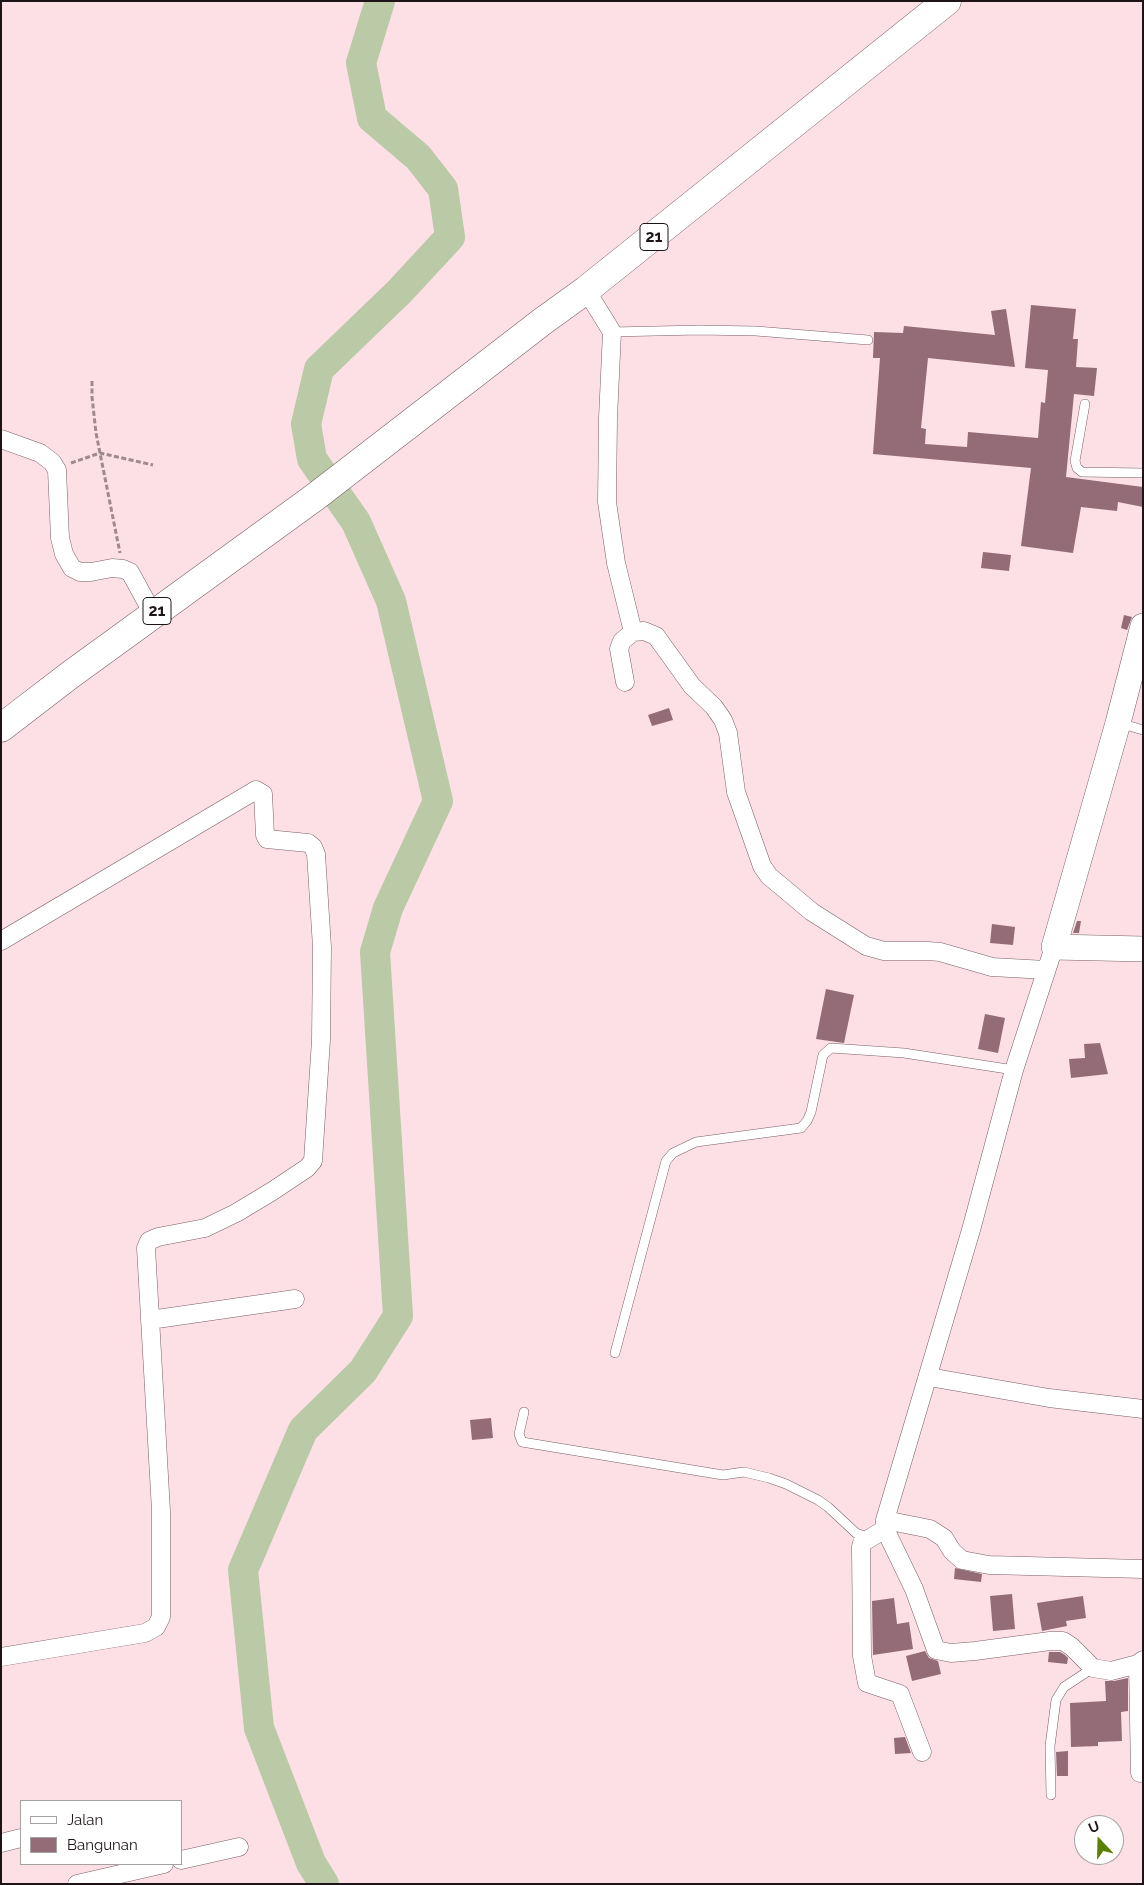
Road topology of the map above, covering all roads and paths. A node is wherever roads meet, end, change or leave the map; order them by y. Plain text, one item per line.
1 (947, 1) edge
2 (586, 290) junction
3 (612, 332) junction
4 (868, 340) dead end
5 (92, 381) dead end
6 (1085, 404) dead end
7 (1, 439) edge
8 (100, 453) junction
9 (153, 465) dead end
10 (57, 470) junction
11 (1143, 473) edge
12 (123, 568) junction
13 (153, 614) junction
14 (1143, 626) edge
15 (633, 632) junction
16 (625, 682) dead end
17 (1118, 723) junction
18 (1, 728) edge
19 (1143, 730) edge
20 (1, 941) edge
21 (1054, 947) junction
22 (1143, 949) edge
23 (1046, 970) junction
24 (1014, 1070) junction
25 (295, 1299) dead end
26 (150, 1320) junction
27 (615, 1353) dead end
28 (929, 1377) junction
29 (1143, 1409) edge
30 (524, 1412) dead end
31 (880, 1529) junction
32 (1143, 1569) edge
33 (1, 1657) edge
34 (1141, 1662) edge
35 (1093, 1668) junction
36 (922, 1752) dead end
37 (1140, 1773) dead end
38 (1051, 1795) dead end
39 (20, 1838) edge
40 (1, 1843) edge
41 (239, 1847) dead end
42 (182, 1860) edge
43 (160, 1865) edge
44 (77, 1884) edge

1 - 2 highway, 21
2 - 3 street
2 - 13 highway, 21
3 - 4 lane
3 - 15 street
5 - 8 path
6 - 11 lane
7 - 10 street
8 - 9 path
8 - 10 path
8 - 12 path
10 - 12 street
12 - 13 street
13 - 18 highway, 21
14 - 17 street
15 - 16 street
15 - 23 street
17 - 19 lane
17 - 21 street
20 - 26 street
21 - 22 street
21 - 23 street
23 - 24 street
24 - 27 lane
24 - 28 street
25 - 26 street
26 - 33 street
28 - 29 street
28 - 31 street
30 - 31 lane
31 - 32 street
31 - 35 street
31 - 36 street
34 - 35 street
34 - 37 street
35 - 38 lane
39 - 40 street
41 - 42 street
43 - 44 street

